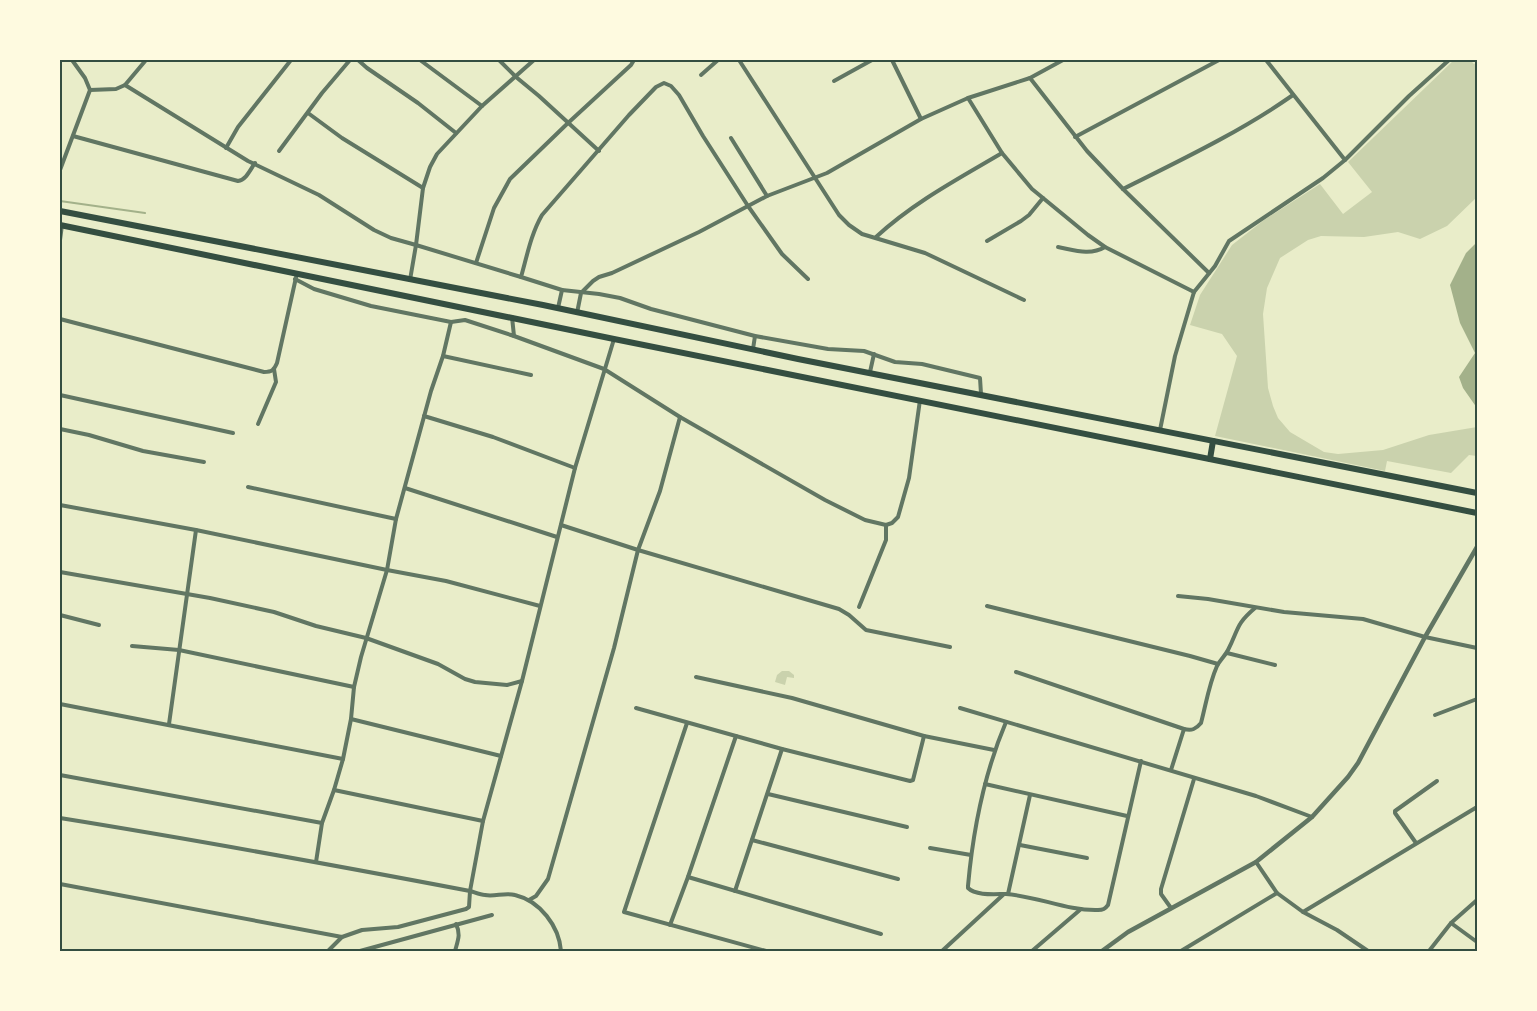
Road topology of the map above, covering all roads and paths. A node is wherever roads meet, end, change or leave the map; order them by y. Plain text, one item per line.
1 (72, 60) edge
2 (146, 60) edge
3 (291, 60) edge
4 (350, 60) edge
5 (358, 60) edge
6 (420, 60) edge
7 (499, 60) edge
8 (534, 60) edge
9 (634, 60) edge
10 (718, 60) edge
11 (739, 60) edge
12 (872, 60) edge
13 (892, 60) edge
14 (1063, 60) edge
15 (1220, 60) edge
16 (1266, 60) edge
17 (1449, 60) edge
18 (701, 75) dead end
19 (516, 77) junction
20 (1030, 78) junction
21 (834, 81) dead end
22 (125, 86) junction
23 (90, 90) junction
24 (1294, 95) junction
25 (968, 98) junction
26 (482, 106) junction
27 (308, 113) junction
28 (921, 119) junction
29 (568, 123) junction
30 (456, 133) junction
31 (73, 136) junction
32 (1075, 137) junction
33 (731, 138) dead end
34 (226, 148) junction
35 (279, 151) dead end
36 (599, 151) junction
37 (1002, 153) junction
38 (1345, 160) junction
39 (255, 163) junction
40 (60, 170) edge
41 (816, 178) junction
42 (423, 188) junction
43 (1123, 189) junction
44 (767, 196) junction
45 (1043, 198) junction
46 (748, 206) junction
47 (60, 211) edge
48 (61, 225) edge
49 (876, 237) junction
50 (60, 240) edge
51 (987, 241) dead end
52 (416, 244) junction
53 (1058, 247) dead end
54 (1105, 247) junction
55 (476, 263) junction
56 (339, 271) junction
57 (1209, 273) junction
58 (296, 276) junction
59 (521, 277) junction
60 (808, 279) dead end
61 (410, 280) junction
62 (334, 282) junction
63 (562, 290) junction
64 (1194, 292) junction
65 (581, 293) junction
66 (1024, 300) dead end
67 (558, 308) junction
68 (577, 313) junction
69 (512, 317) junction
70 (60, 319) edge
71 (450, 322) junction
72 (514, 336) junction
73 (755, 336) junction
74 (614, 339) junction
75 (753, 350) junction
76 (874, 354) junction
77 (443, 356) junction
78 (274, 369) junction
79 (604, 369) junction
80 (870, 372) junction
81 (530, 375) dead end
82 (981, 394) junction
83 (60, 395) edge
84 (920, 400) junction
85 (424, 416) junction
86 (680, 417) junction
87 (258, 424) dead end
88 (60, 429) edge
89 (1160, 430) junction
90 (233, 433) dead end
91 (1213, 441) junction
92 (1210, 459) junction
93 (204, 462) dead end
94 (575, 468) junction
95 (248, 487) dead end
96 (405, 488) junction
97 (1477, 493) edge
98 (60, 505) edge
99 (1477, 513) edge
100 (396, 519) junction
101 (561, 525) junction
102 (886, 525) junction
103 (196, 530) junction
104 (557, 538) junction
105 (1477, 547) edge
106 (638, 550) junction
107 (387, 570) junction
108 (60, 572) edge
109 (187, 594) junction
110 (1178, 596) dead end
111 (540, 606) junction
112 (987, 606) dead end
113 (859, 607) dead end
114 (1255, 608) junction
115 (60, 615) edge
116 (98, 625) dead end
117 (1425, 637) junction
118 (366, 638) junction
119 (132, 646) dead end
120 (950, 647) dead end
121 (1477, 648) edge
122 (179, 650) junction
123 (1227, 653) junction
124 (1218, 664) junction
125 (1274, 665) dead end
126 (1016, 672) dead end
127 (696, 677) dead end
128 (522, 681) junction
129 (354, 687) junction
130 (1477, 699) edge
131 (60, 704) edge
132 (636, 708) dead end
133 (960, 708) dead end
134 (1435, 715) dead end
135 (350, 719) junction
136 (1006, 722) junction
137 (687, 723) junction
138 (169, 724) junction
139 (1184, 729) junction
140 (736, 736) junction
141 (924, 736) junction
142 (782, 750) junction
143 (994, 750) junction
144 (502, 756) junction
145 (343, 759) junction
146 (1141, 761) junction
147 (1171, 770) junction
148 (60, 775) edge
149 (1194, 779) junction
150 (1438, 781) dead end
151 (985, 784) junction
152 (334, 790) junction
153 (768, 794) junction
154 (1030, 795) junction
155 (1477, 807) edge
156 (1127, 816) junction
157 (1312, 817) junction
158 (60, 818) edge
159 (483, 820) junction
160 (322, 823) junction
161 (907, 827) dead end
162 (752, 840) junction
163 (1416, 843) junction
164 (1020, 844) junction
165 (930, 848) dead end
166 (971, 856) junction
167 (1088, 858) dead end
168 (316, 862) junction
169 (1256, 862) junction
170 (688, 878) junction
171 (898, 879) dead end
172 (60, 884) edge
173 (470, 891) junction
174 (735, 892) junction
175 (1277, 893) junction
176 (1006, 894) junction
177 (529, 900) junction
178 (1477, 900) edge
179 (1171, 908) junction
180 (1081, 909) junction
181 (1302, 912) junction
182 (492, 915) dead end
183 (456, 924) junction
184 (1451, 924) junction
185 (670, 925) junction
186 (881, 934) dead end
187 (342, 937) junction
188 (1477, 942) edge
189 (328, 951) edge
190 (360, 951) edge
191 (454, 951) edge
192 (561, 951) edge
193 (766, 951) edge
194 (942, 951) edge
195 (1032, 951) edge
196 (1102, 951) edge
197 (1181, 951) edge
198 (1368, 951) edge
199 (1429, 951) edge

1 - 23 street
2 - 22 street
3 - 34 street
4 - 27 street
5 - 30 street
6 - 26 street
7 - 19 street
8 - 19 street
9 - 29 street
10 - 18 street
11 - 41 street
12 - 21 street
13 - 28 street
14 - 20 street
15 - 32 street
16 - 24 street
17 - 38 street
19 - 26 street
19 - 29 street
20 - 25 street
20 - 32 street
22 - 23 street
22 - 34 street
23 - 31 street
24 - 38 street
24 - 43 street
25 - 28 street
25 - 37 street
26 - 30 street
27 - 35 street
27 - 42 street
28 - 41 street
29 - 36 street
29 - 55 street
30 - 42 street
31 - 39 street
31 - 40 street
32 - 43 street
33 - 44 street
34 - 39 street
36 - 46 street
36 - 59 street
37 - 45 street
37 - 49 street
38 - 57 street
39 - 52 street
41 - 44 street
41 - 49 street
42 - 52 street
43 - 57 street
44 - 46 street
45 - 51 street
45 - 54 street
46 - 60 street
46 - 65 street
47 - 56 highway
48 - 50 street
48 - 58 highway
49 - 66 street
52 - 55 street
52 - 61 street
53 - 54 street
54 - 64 street
55 - 59 street
56 - 61 highway
56 - 62 highway
57 - 64 street
58 - 62 highway
58 - 71 street
58 - 78 street
59 - 63 street
61 - 67 highway
62 - 69 highway
63 - 65 street
63 - 67 street
64 - 89 street
65 - 68 street
65 - 73 street
67 - 68 highway
68 - 75 highway
69 - 72 street
69 - 74 highway
70 - 78 street
71 - 72 street
71 - 77 street
72 - 79 street
73 - 75 street
73 - 76 street
74 - 79 street
74 - 84 highway
75 - 80 highway
76 - 80 street
76 - 82 street
77 - 81 street
77 - 85 street
78 - 87 street
79 - 86 street
79 - 94 street
80 - 82 highway
82 - 89 highway
83 - 90 street
84 - 92 highway
84 - 102 street
85 - 94 street
85 - 96 street
86 - 102 street
86 - 106 street
88 - 93 street
89 - 91 highway
91 - 92 highway
91 - 97 highway
92 - 99 highway
94 - 101 street
95 - 100 street
96 - 100 street
96 - 104 street
98 - 103 street
100 - 107 street
101 - 104 street
101 - 106 street
102 - 113 street
103 - 107 street
103 - 109 street
104 - 111 street
105 - 117 street
106 - 120 street
106 - 177 street
107 - 111 street
107 - 118 street
108 - 109 street
109 - 118 street
109 - 122 street
110 - 114 street
111 - 128 street
112 - 124 street
114 - 117 street
114 - 123 street
115 - 116 street
117 - 121 street
117 - 157 street
118 - 128 street
118 - 129 street
119 - 122 street
122 - 129 street
122 - 138 street
123 - 124 street
123 - 125 street
124 - 139 street
126 - 139 street
127 - 141 street
128 - 144 street
129 - 135 street
130 - 134 street
131 - 138 street
132 - 137 street
133 - 136 street
135 - 144 street
135 - 145 street
136 - 143 street
136 - 146 street
137 - 140 street
137 - 185 street
138 - 145 street
139 - 147 street
140 - 142 street
140 - 170 street
141 - 142 street
141 - 143 street
142 - 153 street
143 - 151 street
144 - 159 street
145 - 152 street
146 - 147 street
146 - 156 street
147 - 149 street
148 - 160 street
149 - 157 street
149 - 179 street
150 - 163 street
151 - 154 street
151 - 166 street
152 - 159 street
152 - 160 street
153 - 161 street
153 - 162 street
154 - 156 street
154 - 164 street
155 - 163 street
156 - 180 street
157 - 169 street
158 - 168 street
159 - 173 street
160 - 168 street
162 - 171 street
162 - 174 street
163 - 181 street
164 - 167 street
164 - 176 street
165 - 166 street
166 - 176 street
168 - 173 street
169 - 175 street
169 - 179 street
170 - 174 street
170 - 185 street
172 - 187 street
173 - 177 street
173 - 187 street
174 - 186 street
175 - 181 street
175 - 197 street
176 - 180 street
176 - 194 street
177 - 192 street
178 - 184 street
179 - 196 street
180 - 195 street
181 - 198 street
182 - 183 street
183 - 190 street
183 - 191 street
184 - 188 street
184 - 199 street
185 - 193 street
187 - 189 street

